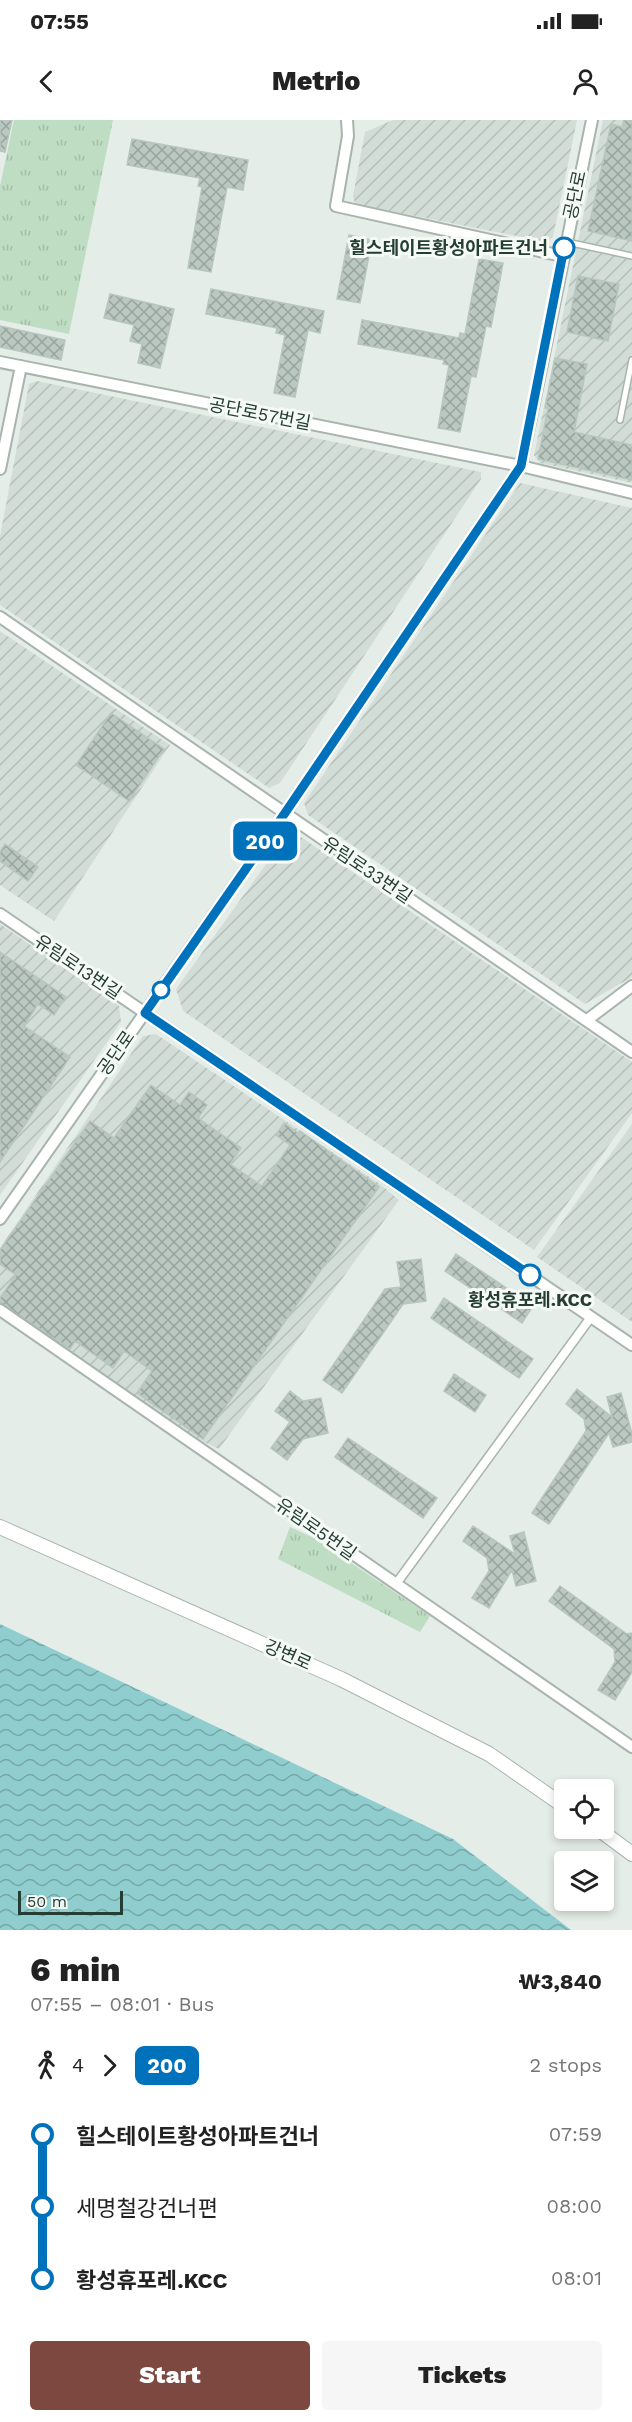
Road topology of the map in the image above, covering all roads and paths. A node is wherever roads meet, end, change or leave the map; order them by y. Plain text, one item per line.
1 (347, 120) edge
2 (592, 120) edge
3 (565, 242) junction
4 (562, 256) junction
5 (632, 256) edge
6 (632, 360) edge
7 (0, 362) edge
8 (21, 366) junction
9 (620, 420) dead end
10 (521, 466) junction
11 (0, 469) edge
12 (632, 493) edge
13 (0, 617) edge
14 (285, 813) junction
15 (0, 914) edge
16 (632, 986) edge
17 (145, 1013) junction
18 (587, 1020) junction
19 (632, 1052) edge
20 (0, 1220) edge
21 (0, 1310) edge
22 (591, 1317) junction
23 (632, 1345) edge
24 (0, 1527) edge
25 (396, 1584) junction
26 (632, 1747) edge
27 (554, 1799) edge
28 (625, 1843) edge
29 (632, 1854) edge

1 - 4 street
2 - 3 street, 공단로
3 - 4 street, 공단로
3 - 5 lane
4 - 10 street, 공단로
6 - 9 lane
7 - 8 street, 공단로57번길
8 - 10 street, 공단로57번길
8 - 11 street
10 - 12 street, 공단로57번길
10 - 14 street, 공단로
13 - 14 street, 유림로33번길
14 - 17 street, 공단로
14 - 18 street, 유림로33번길
15 - 17 street, 유림로13번길
16 - 18 street
17 - 20 street, 공단로
17 - 22 street, 유림로13번길
18 - 19 street, 유림로33번길
21 - 25 street, 유림로5번길
22 - 23 street, 유림로13번길
22 - 25 street
24 - 27 street, 강변로
25 - 26 street, 유림로5번길
28 - 29 street

